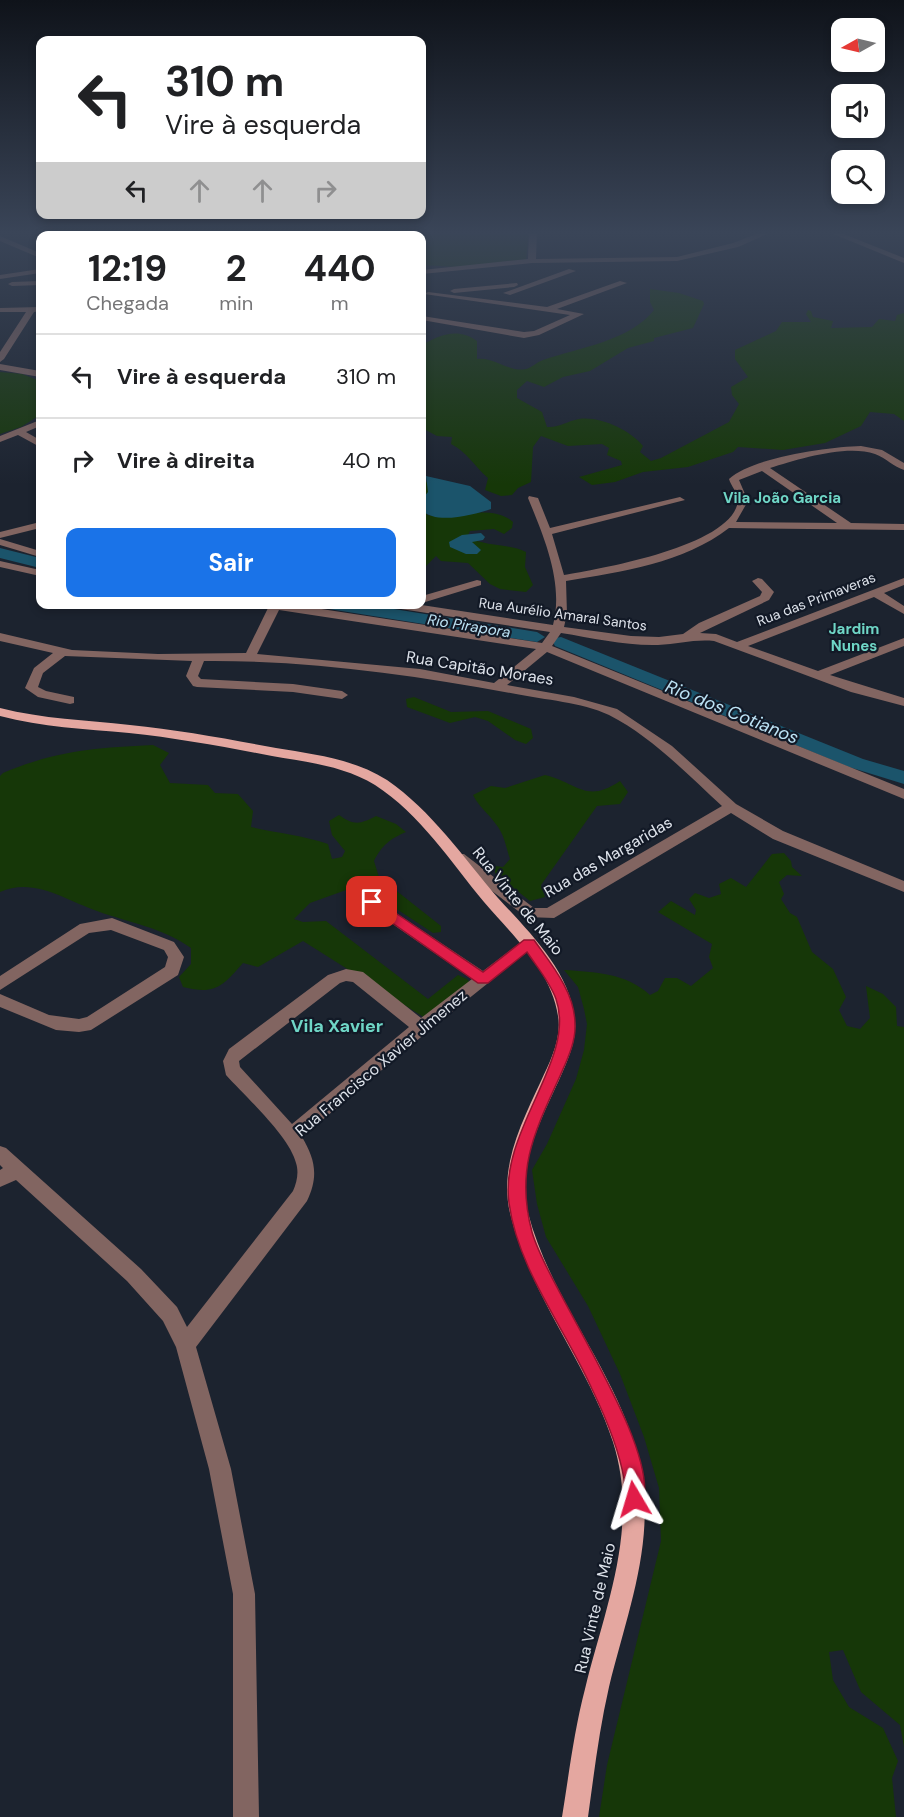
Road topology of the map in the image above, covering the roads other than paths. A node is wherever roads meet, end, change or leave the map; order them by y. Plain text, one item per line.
1 (31, 316) edge
2 (576, 316) edge
3 (426, 319) edge
4 (0, 359) edge
5 (0, 367) edge
6 (36, 372) edge
7 (36, 425) edge
8 (21, 433) junction
9 (0, 440) edge
10 (36, 442) edge
11 (763, 467) junction
12 (904, 467) edge
13 (533, 498) dead end
14 (680, 500) dead end
15 (725, 525) junction
16 (848, 525) junction
17 (36, 526) edge
18 (904, 528) edge
19 (547, 532) junction
20 (0, 535) edge
21 (0, 542) edge
22 (36, 553) edge
23 (0, 564) edge
24 (36, 572) edge
25 (560, 579) junction
26 (758, 581) dead end
27 (904, 581) edge
28 (477, 583) dead end
29 (876, 592) junction
30 (426, 599) edge
31 (268, 609) edge
32 (296, 609) edge
33 (425, 609) edge
34 (904, 611) edge
35 (558, 629) junction
36 (0, 637) edge
37 (686, 638) junction
38 (904, 642) edge
39 (739, 645) junction
40 (544, 646) junction
41 (62, 652) junction
42 (200, 657) junction
43 (250, 657) junction
44 (820, 675) junction
45 (498, 686) junction
46 (342, 695) dead end
47 (70, 700) dead end
48 (904, 702) edge
49 (0, 712) edge
50 (904, 794) edge
51 (731, 807) junction
52 (447, 848) junction
53 (904, 887) edge
54 (354, 890) dead end
55 (529, 944) junction
56 (483, 979) junction
57 (0, 984) edge
58 (0, 1000) edge
59 (422, 1027) junction
60 (291, 1135) junction
61 (0, 1154) edge
62 (8, 1175) edge
63 (185, 1345) junction
64 (246, 1817) edge
65 (575, 1817) edge

1 - 4 street
2 - 3 street
5 - 6 street
7 - 8 street
8 - 9 street
8 - 10 street
11 - 12 street
11 - 15 street
11 - 16 street
13 - 19 street
14 - 19 street
15 - 16 street
15 - 25 street
16 - 18 street
17 - 20 street
19 - 25 street
21 - 22 street
23 - 24 street
25 - 35 street
26 - 37 street
27 - 29 street, Rua das Primaveras
28 - 30 street
29 - 34 street
29 - 39 street, Rua das Primaveras
31 - 43 street
32 - 40 street
33 - 35 street, Rua Aurélio Amaral Santos
35 - 37 street, Rua Aurélio Amaral Santos
35 - 40 street
36 - 41 street, Rua Capitão Moraes
37 - 39 street, Rua Aurélio Amaral Santos
38 - 44 street
39 - 44 street, Rua Aurélio Amaral Santos
40 - 45 street
40 - 50 street
41 - 42 street, Rua Capitão Moraes
41 - 47 street
42 - 43 street, Rua Capitão Moraes
42 - 46 street
43 - 45 street, Rua Capitão Moraes
44 - 48 street, Rua Aurélio Amaral Santos
45 - 51 street, Rua Capitão Moraes
49 - 52 main road, Rua Vinte de Maio
51 - 52 street, Rua das Margaridas
51 - 53 street, Rua Capitão Moraes
52 - 55 main road, Rua Vinte de Maio
54 - 56 street
55 - 56 street, Rua Francisco Xavier Jimenez
55 - 65 main road, Rua Vinte de Maio
56 - 59 street, Rua Francisco Xavier Jimenez
57 - 58 street
59 - 60 street, Rua Francisco Xavier Jimenez
59 - 60 street
60 - 63 street, Rua Francisco Xavier Jimenez
61 - 62 street
62 - 63 street
63 - 64 street

